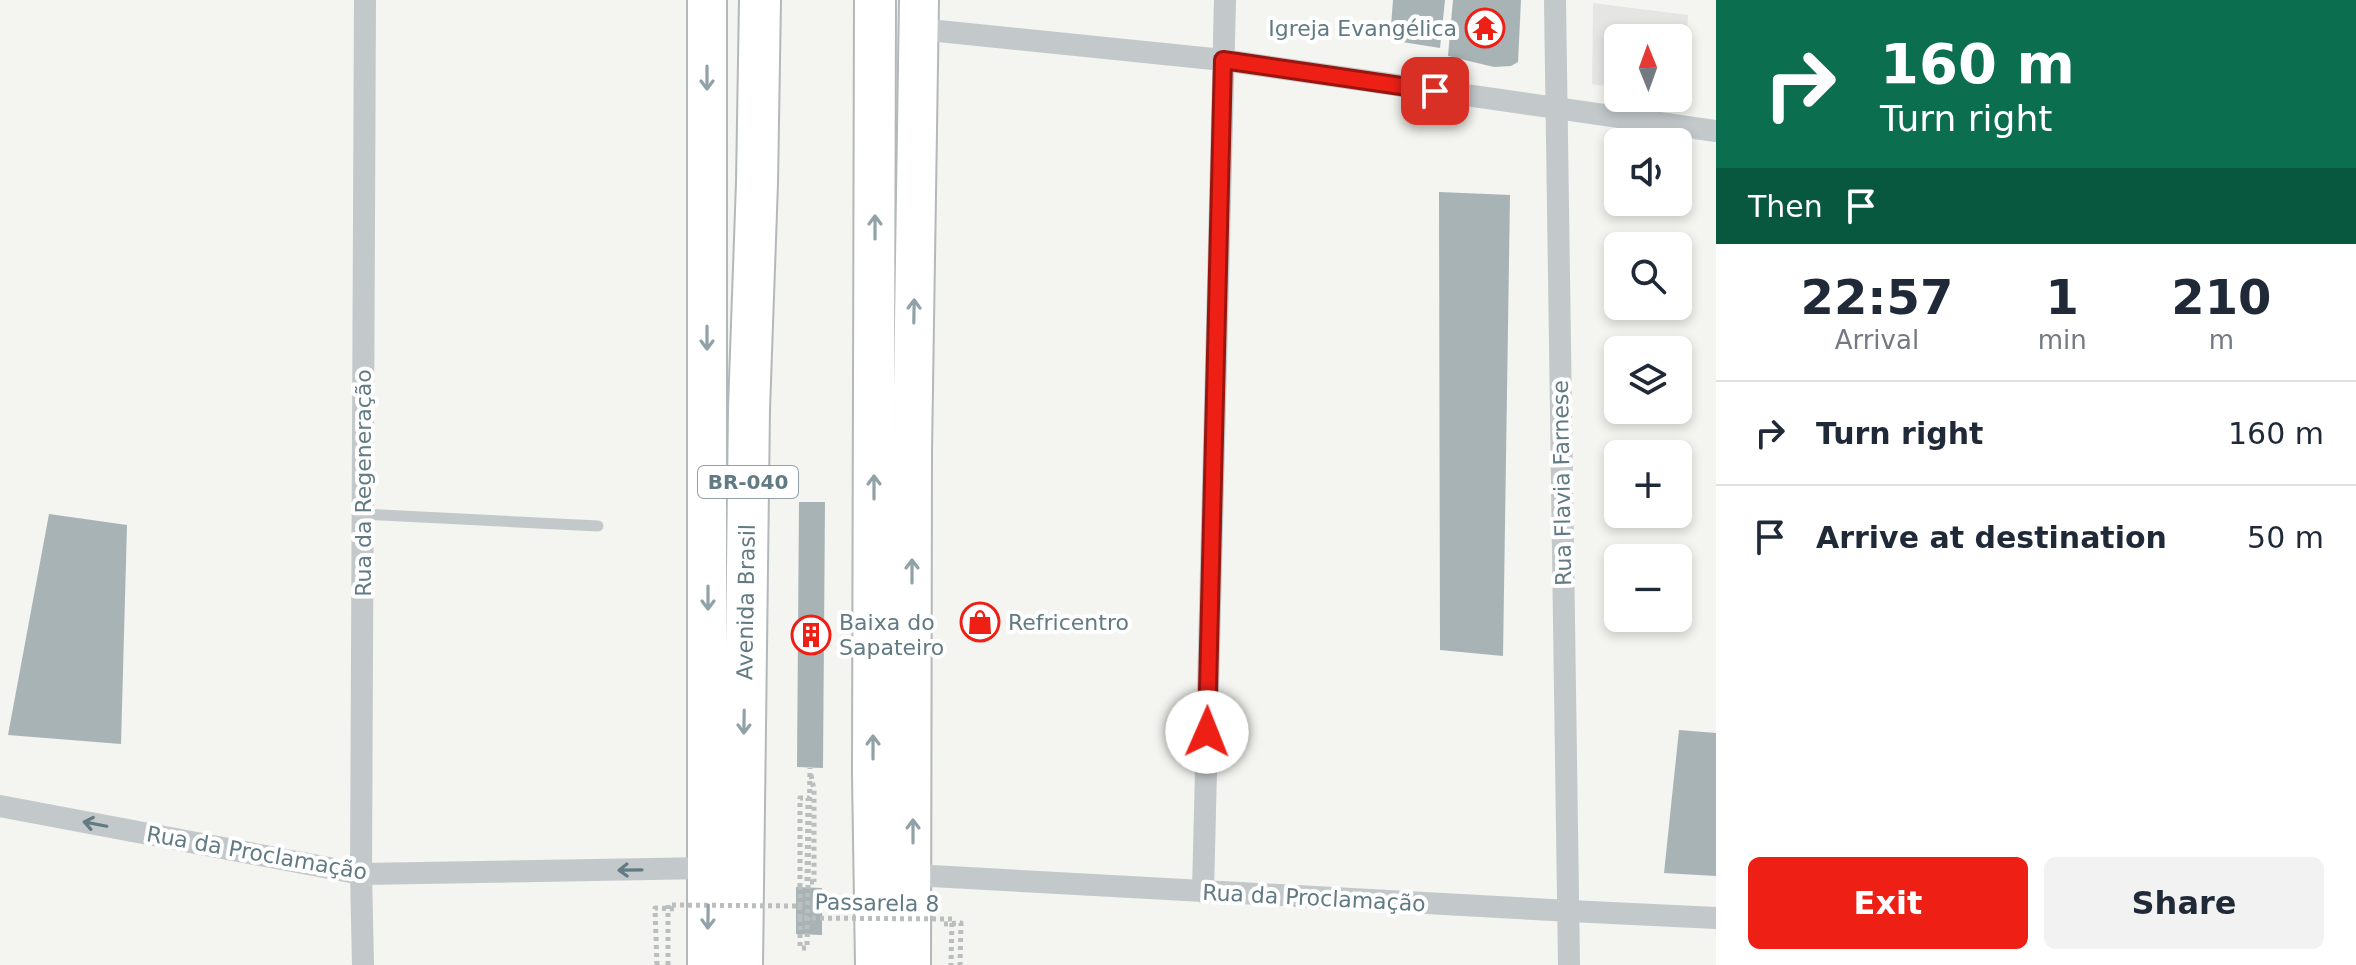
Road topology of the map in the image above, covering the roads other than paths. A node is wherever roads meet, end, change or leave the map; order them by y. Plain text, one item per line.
1 (365, 0) edge
2 (707, 0) edge
3 (736, 0) edge
4 (760, 0) edge
5 (875, 0) edge
6 (1225, 0) edge
7 (1555, 0) edge
8 (919, 14) edge
9 (1223, 60) junction
10 (1556, 108) junction
11 (1716, 131) edge
12 (749, 409) junction
13 (362, 514) junction
14 (598, 526) dead end
15 (0, 806) edge
16 (708, 868) junction
17 (361, 874) junction
18 (913, 875) junction
19 (1203, 892) junction
20 (1570, 911) junction
21 (1716, 918) edge
22 (363, 965) edge
23 (707, 965) edge
24 (742, 965) edge
25 (876, 965) edge
26 (911, 965) edge
27 (1569, 965) edge

1 - 13 street, Rua da Regeneração
2 -> 16 highway, Avenida Brasil
3 - 12 highway
4 - 12 highway, Avenida Brasil / BR-040
25 -> 5 highway
6 - 9 street
7 - 10 street, Rua Flavia Farnese
8 - 9 street
18 -> 8 highway
9 - 10 street
9 - 19 street
10 - 11 street
10 - 20 street, Rua Flavia Farnese
12 -> 24 highway, Avenida Brasil / BR-040
13 - 14 lane
13 - 17 street, Rua da Regeneração
17 -> 15 street, Rua da Proclamação
16 -> 17 street, Rua da Proclamação
16 -> 23 highway, Avenida Brasil
17 - 22 street, Rua da Regeneração
18 - 19 street, Rua da Proclamação
18 - 26 highway
19 - 20 street, Rua da Proclamação
20 - 21 street, Rua da Proclamação
20 - 27 street, Rua Flavia Farnese

